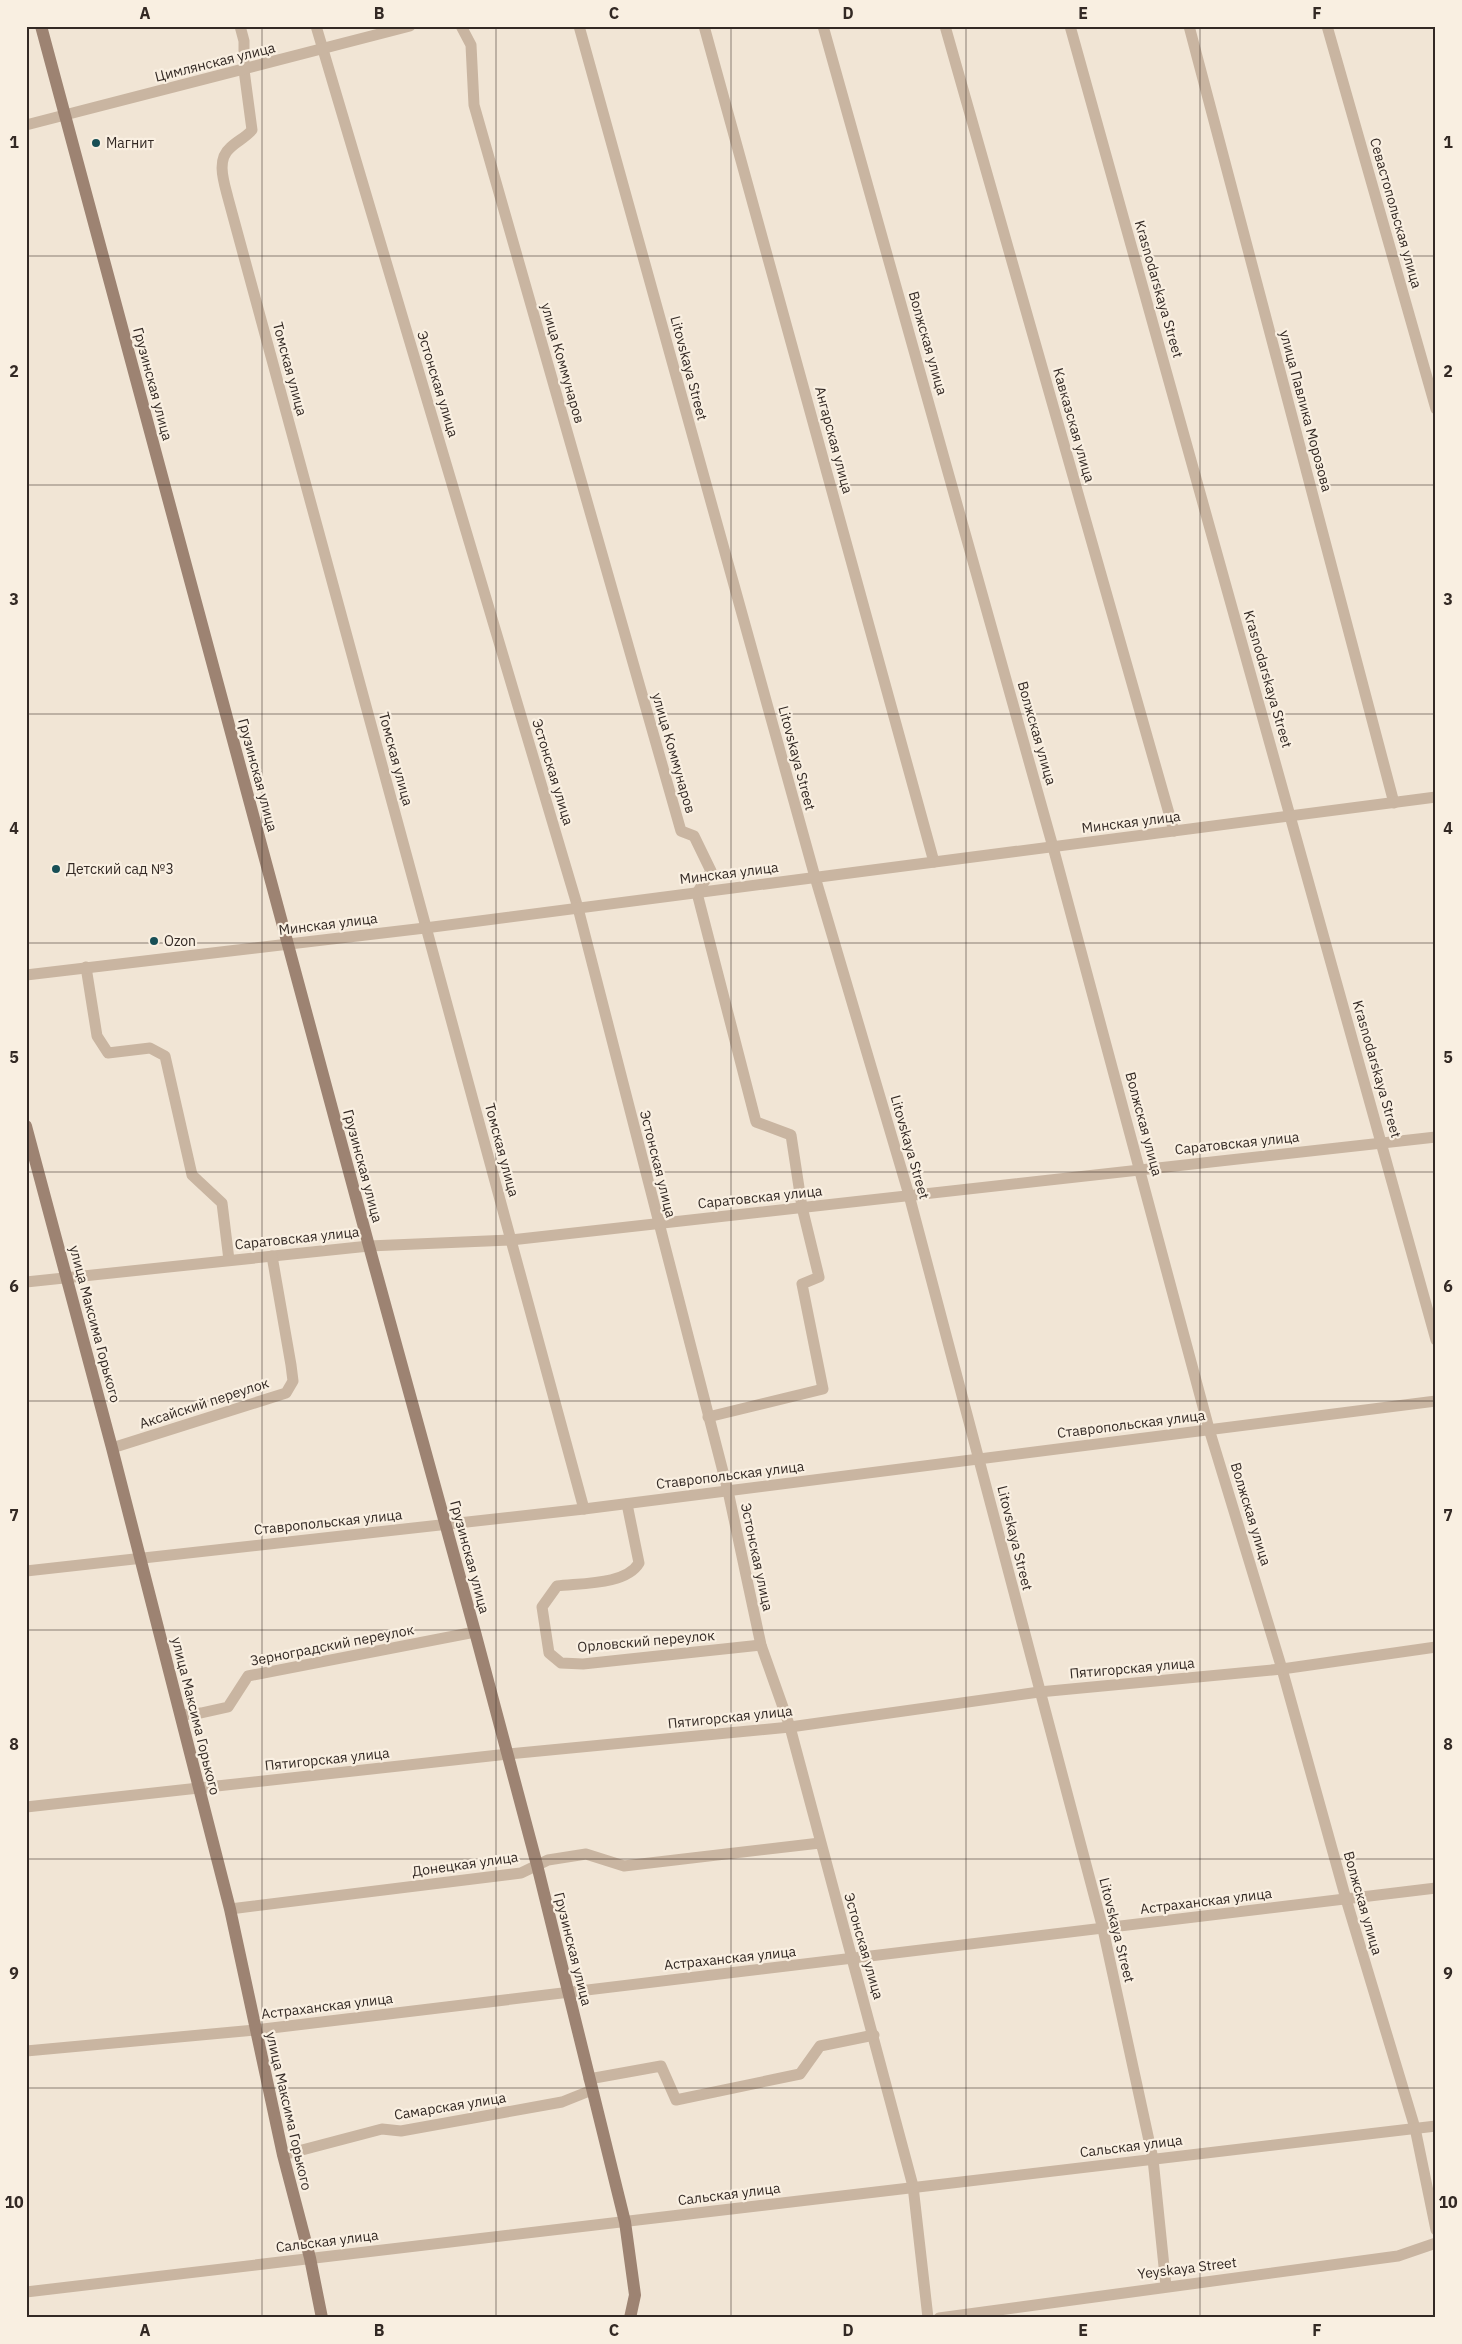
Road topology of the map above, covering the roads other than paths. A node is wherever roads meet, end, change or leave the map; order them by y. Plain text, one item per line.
1 (41, 26) edge
2 (240, 26) edge
3 (316, 26) edge
4 (410, 26) edge
5 (461, 26) edge
6 (580, 26) edge
7 (704, 26) edge
8 (823, 26) edge
9 (945, 26) edge
10 (1070, 26) edge
11 (1189, 26) edge
12 (1327, 26) edge
13 (323, 50) junction
14 (244, 70) junction
15 (65, 116) junction
16 (26, 125) edge
17 (1436, 409) edge
18 (1436, 797) edge
19 (1394, 803) junction
20 (1291, 817) junction
21 (1174, 831) junction
22 (1054, 847) junction
23 (934, 862) junction
24 (815, 878) junction
25 (697, 893) junction
26 (578, 908) junction
27 (425, 928) junction
28 (287, 944) junction
29 (86, 967) junction
30 (26, 975) edge
31 (26, 1126) edge
32 (1436, 1137) edge
33 (1381, 1142) junction
34 (1140, 1169) junction
35 (909, 1195) junction
36 (802, 1207) junction
37 (658, 1223) junction
38 (511, 1240) junction
39 (369, 1246) junction
40 (272, 1256) junction
41 (228, 1260) junction
42 (67, 1278) junction
43 (26, 1282) edge
44 (1436, 1340) edge
45 (1436, 1401) edge
46 (708, 1417) junction
47 (1210, 1429) junction
48 (112, 1448) junction
49 (980, 1459) junction
50 (728, 1491) junction
51 (627, 1504) junction
52 (584, 1509) junction
53 (446, 1524) junction
54 (140, 1558) junction
55 (26, 1572) edge
56 (475, 1632) junction
57 (761, 1646) junction
58 (1436, 1647) edge
59 (1282, 1669) junction
60 (1039, 1692) junction
61 (181, 1715) junction
62 (790, 1727) junction
63 (508, 1754) junction
64 (199, 1788) junction
65 (26, 1807) edge
66 (820, 1843) junction
67 (537, 1865) junction
68 (1436, 1888) edge
69 (1346, 1899) junction
70 (230, 1909) junction
71 (1103, 1929) junction
72 (851, 1960) junction
73 (568, 1991) junction
74 (255, 2030) junction
75 (874, 2034) junction
76 (26, 2051) edge
77 (591, 2085) junction
78 (1436, 2126) edge
79 (1415, 2128) junction
80 (283, 2155) junction
81 (1153, 2159) junction
82 (913, 2186) junction
83 (625, 2222) junction
84 (1436, 2230) edge
85 (1436, 2243) edge
86 (310, 2258) junction
87 (1166, 2286) junction
88 (26, 2292) edge
89 (322, 2318) edge
90 (630, 2318) edge
91 (928, 2318) edge
92 (940, 2318) edge

1 - 15 main road, Грузинская улица
2 - 14 street, Томская улица
3 - 13 street, Эстонская улица
4 - 13 street, Цимлянская улица
5 - 25 street, улица Коммунаров
6 - 24 street, Litovskaya Street
7 - 23 street, Ангарская улица
8 - 22 street, Волжская улица
9 - 21 street, Кавказская улица
10 - 20 street, Krasnodarskaya Street
11 - 19 street, улица Павлика Морозова
12 - 17 street, Севастопольская улица
13 - 14 street, Цимлянская улица
13 - 26 street, Эстонская улица
14 - 15 street, Цимлянская улица
14 - 27 street, Томская улица
15 - 16 street, Цимлянская улица
15 - 28 main road, Грузинская улица
18 - 19 street, Минская улица
19 - 20 street, Минская улица
20 - 21 street, Минская улица
20 - 33 street, Krasnodarskaya Street
21 - 22 street, Минская улица
22 - 23 street, Минская улица
22 - 34 street, Волжская улица
23 - 24 street, Минская улица
24 - 25 street, Минская улица
24 - 35 street, Litovskaya Street
25 - 26 street, Минская улица
25 - 36 street
26 - 27 street, Минская улица
26 - 37 street, Эстонская улица
27 - 28 street, Минская улица
27 - 38 street, Томская улица
28 - 29 street, Минская улица
28 - 39 main road, Грузинская улица
29 - 30 street, Минская улица
29 - 41 street
31 - 42 main road, улица Максима Горького
32 - 33 street, Саратовская улица
33 - 34 street, Саратовская улица
33 - 44 street, Krasnodarskaya Street
34 - 35 street, Саратовская улица
34 - 47 street, Волжская улица
35 - 36 street, Саратовская улица
35 - 49 street, Litovskaya Street
36 - 37 street, Саратовская улица
36 - 46 street
37 - 38 street, Саратовская улица
37 - 46 street, Эстонская улица
38 - 39 street, Саратовская улица
38 - 52 street, Томская улица
39 - 40 street, Саратовская улица
39 - 53 main road, Грузинская улица
40 - 41 street, Саратовская улица
40 - 48 street, Аксайский переулок
41 - 42 street, Саратовская улица
42 - 43 street, Саратовская улица
42 - 48 main road, улица Максима Горького
45 - 47 street, Ставропольская улица
46 - 50 street, Эстонская улица
47 - 49 street, Ставропольская улица
47 - 59 street, Волжская улица
48 - 54 main road, улица Максима Горького
49 - 50 street, Ставропольская улица
49 - 60 street, Litovskaya Street
50 - 51 street, Ставропольская улица
50 - 57 street, Эстонская улица
51 - 52 street, Ставропольская улица
51 - 57 street, Орловский переулок
52 - 53 street, Ставропольская улица
53 - 54 street, Ставропольская улица
53 - 56 main road, Грузинская улица
54 - 55 street, Ставропольская улица
54 - 61 main road, улица Максима Горького
56 - 61 street, Зерноградский переулок
56 - 63 main road, Грузинская улица
57 - 62 street, Эстонская улица
58 - 59 street, Пятигорская улица
59 - 60 street, Пятигорская улица
59 - 69 street, Волжская улица
60 - 62 street, Пятигорская улица
60 - 71 street, Litovskaya Street
61 - 64 main road, улица Максима Горького
62 - 63 street, Пятигорская улица
62 - 66 street, Эстонская улица
63 - 64 street, Пятигорская улица
63 - 67 main road, Грузинская улица
64 - 65 street, Пятигорская улица
64 - 70 main road, улица Максима Горького
66 - 67 street, Донецкая улица
66 - 72 street, Эстонская улица
67 - 70 street, Донецкая улица
67 - 73 main road, Грузинская улица
68 - 69 street, Астраханская улица
69 - 71 street, Астраханская улица
69 - 79 street, Волжская улица
70 - 74 main road, улица Максима Горького
71 - 72 street, Астраханская улица
71 - 81 street, Litovskaya Street
72 - 73 street, Астраханская улица
72 - 75 street, Эстонская улица
73 - 74 street, Астраханская улица
73 - 77 main road, Грузинская улица
74 - 76 street, Астраханская улица
74 - 80 main road, улица Максима Горького
75 - 77 street, Самарская улица
75 - 82 street, Эстонская улица
77 - 80 street, Самарская улица
77 - 83 main road, Грузинская улица
78 - 79 street, Сальская улица
79 - 81 street, Сальская улица
79 - 84 street, Волжская улица
80 - 86 main road, улица Максима Горького
81 - 82 street, Сальская улица
81 - 87 street, Litovskaya Street
82 - 83 street, Сальская улица
82 - 91 street, Эстонская улица
83 - 86 street, Сальская улица
83 - 90 main road, Грузинская улица
85 - 87 street, Yeyskaya Street
86 - 88 street, Сальская улица
86 - 89 main road, улица Максима Горького
87 - 92 street, Yeyskaya Street

